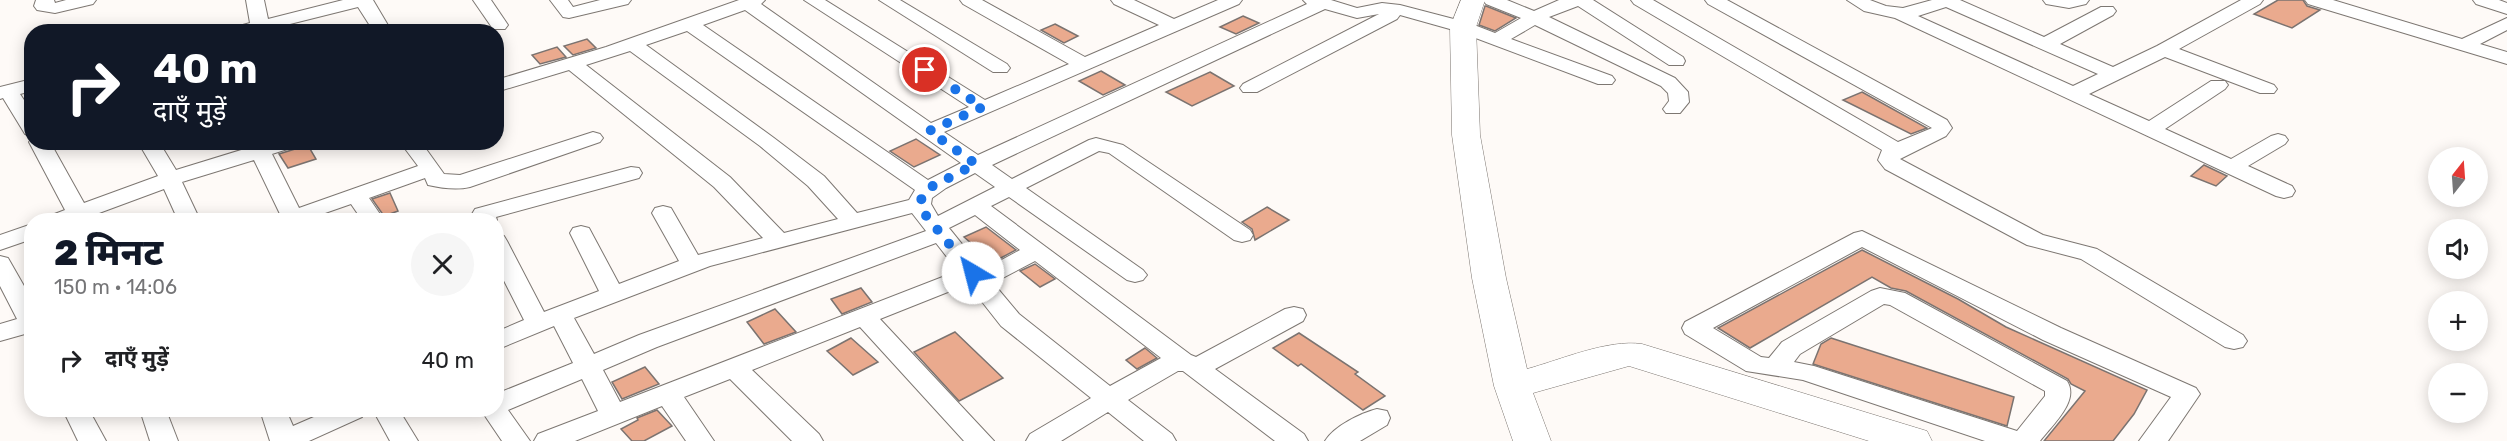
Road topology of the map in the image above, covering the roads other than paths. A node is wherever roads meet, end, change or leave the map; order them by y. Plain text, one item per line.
1 (45, 0) edge
2 (87, 0) edge
3 (255, 0) edge
4 (364, 0) edge
5 (482, 0) edge
6 (559, 0) edge
7 (622, 0) edge
8 (813, 0) edge
9 (888, 0) edge
10 (969, 0) edge
11 (1120, 0) edge
12 (1233, 0) edge
13 (1492, 0) edge
14 (1580, 0) edge
15 (1641, 0) edge
16 (1714, 0) edge
17 (1856, 0) edge
18 (1949, 0) edge
19 (2052, 0) edge
20 (2080, 0) edge
21 (2254, 0) edge
22 (2314, 0) edge
23 (2481, 0) edge
24 (752, 2) edge
25 (1317, 2) edge
26 (2507, 9) edge
27 (1400, 10) junction
28 (2107, 11) dead end
29 (1468, 14) edge
30 (1900, 14) junction
31 (1536, 18) junction
32 (2507, 23) edge
33 (259, 24) edge
34 (278, 24) edge
35 (378, 24) edge
36 (498, 24) edge
37 (690, 24) junction
38 (1172, 25) junction
39 (1497, 39) junction
40 (632, 44) junction
41 (2045, 44) junction
42 (2464, 45) junction
43 (2164, 50) junction
44 (2507, 58) edge
45 (1676, 61) dead end
46 (573, 64) junction
47 (1084, 64) junction
48 (1000, 68) dead end
49 (2113, 74) junction
50 (1605, 80) dead end
51 (504, 84) edge
52 (2218, 85) dead end
53 (24, 87) edge
54 (1250, 88) dead end
55 (2267, 88) dead end
56 (4, 92) edge
57 (2073, 93) junction
58 (983, 107) junction
59 (1672, 109) dead end
60 (24, 119) edge
61 (2151, 129) junction
62 (929, 131) junction
63 (593, 138) dead end
64 (2278, 140) dead end
65 (43, 150) edge
66 (153, 150) edge
67 (263, 150) edge
68 (416, 150) edge
69 (260, 151) junction
70 (1898, 151) junction
71 (214, 153) edge
72 (976, 164) junction
73 (2232, 167) junction
74 (431, 169) junction
75 (631, 172) dead end
76 (170, 179) junction
77 (1010, 187) junction
78 (2284, 191) dead end
79 (357, 196) junction
80 (924, 196) junction
81 (977, 206) junction
82 (72, 213) edge
83 (86, 213) edge
84 (186, 213) edge
85 (288, 213) edge
86 (310, 213) edge
87 (368, 213) edge
88 (487, 213) edge
89 (663, 213) dead end
90 (852, 221) junction
91 (939, 230) junction
92 (581, 233) dead end
93 (24, 234) edge
94 (1242, 235) dead end
95 (779, 241) junction
96 (0, 243) edge
97 (1036, 251) junction
98 (504, 253) edge
99 (0, 264) edge
100 (692, 264) junction
101 (1135, 275) dead end
102 (976, 277) junction
103 (612, 294) junction
104 (24, 310) edge
105 (1294, 315) dead end
106 (864, 316) junction
107 (549, 319) junction
108 (24, 325) edge
109 (0, 333) edge
110 (504, 339) edge
111 (2234, 341) dead end
112 (1189, 365) junction
113 (587, 367) junction
114 (734, 367) junction
115 (1775, 368) junction
116 (1512, 387) junction
117 (667, 393) junction
118 (1109, 400) junction
119 (504, 402) edge
120 (614, 415) junction
121 (80, 417) edge
122 (155, 417) edge
123 (275, 417) edge
124 (337, 417) edge
125 (390, 417) edge
126 (499, 417) edge
127 (1377, 418) dead end
128 (1919, 431) edge
129 (92, 441) edge
130 (164, 441) edge
131 (284, 441) edge
132 (404, 441) edge
133 (516, 441) edge
134 (548, 441) edge
135 (700, 441) edge
136 (809, 441) edge
137 (980, 441) edge
138 (1040, 441) edge
139 (1162, 441) edge
140 (1294, 441) edge
141 (1339, 441) edge
142 (1532, 441) edge
143 (2016, 441) edge
144 (2025, 441) edge
145 (2153, 441) edge

1 - 2 street
3 - 33 street
4 - 34 street
4 - 35 street
5 - 36 street
6 - 7 street
8 - 58 street
9 - 48 street
10 - 47 street
11 - 38 street
12 - 38 street
13 - 31 street
14 - 31 street
14 - 45 street
15 - 70 street
16 - 70 street
17 - 30 street
18 - 30 street
18 - 41 street
19 - 20 street
21 - 43 street
22 - 42 street
23 - 26 street
24 - 37 street
24 - 62 street
25 - 27 street
25 - 72 street
27 - 29 street
27 - 54 street
28 - 41 street
29 - 39 street
29 - 116 street
30 - 57 street
31 - 39 street
31 - 59 street
32 - 42 street
37 - 40 street
37 - 80 street
38 - 47 street
39 - 50 street
40 - 46 street
40 - 90 street
41 - 49 street
42 - 44 street
43 - 49 street
43 - 55 street
46 - 51 street
46 - 95 street
47 - 58 street
49 - 57 street
52 - 61 street
53 - 56 street
56 - 60 street
57 - 61 street
58 - 62 street
61 - 73 street
62 - 72 street
63 - 74 street
64 - 73 street
65 - 82 street
66 - 76 street
67 - 69 street
68 - 74 street
69 - 71 street
69 - 85 street
70 - 111 street
71 - 76 street
72 - 77 street
72 - 80 street
73 - 78 street
74 - 79 street
75 - 88 street
76 - 83 street
76 - 84 street
77 - 81 street
77 - 94 street
77 - 101 street
79 - 86 street
79 - 87 street
80 - 90 street
80 - 91 street
81 - 91 street
81 - 97 street
89 - 100 street
90 - 95 street
91 - 102 street
91 - 113 street
92 - 103 street
93 - 96 street
95 - 100 street
97 - 102 street
97 - 112 street
98 - 107 street
99 - 104 street
100 - 103 street
102 - 106 street
102 - 118 street
103 - 107 street
105 - 112 street
106 - 114 street
106 - 137 street
107 - 110 street
107 - 113 street
108 - 109 street
112 - 118 street
112 - 140 street
113 - 119 street
113 - 120 street
114 - 117 street
114 - 136 street
115 - 128 street
115 - 144 street
115 - 145 street
116 - 128 street
116 - 142 street
117 - 120 street
117 - 135 street
118 - 138 street
118 - 139 street
120 - 134 street
121 - 129 street
122 - 130 street
123 - 131 street
124 - 131 street
125 - 132 street
126 - 133 street
127 - 141 street
128 - 143 street

